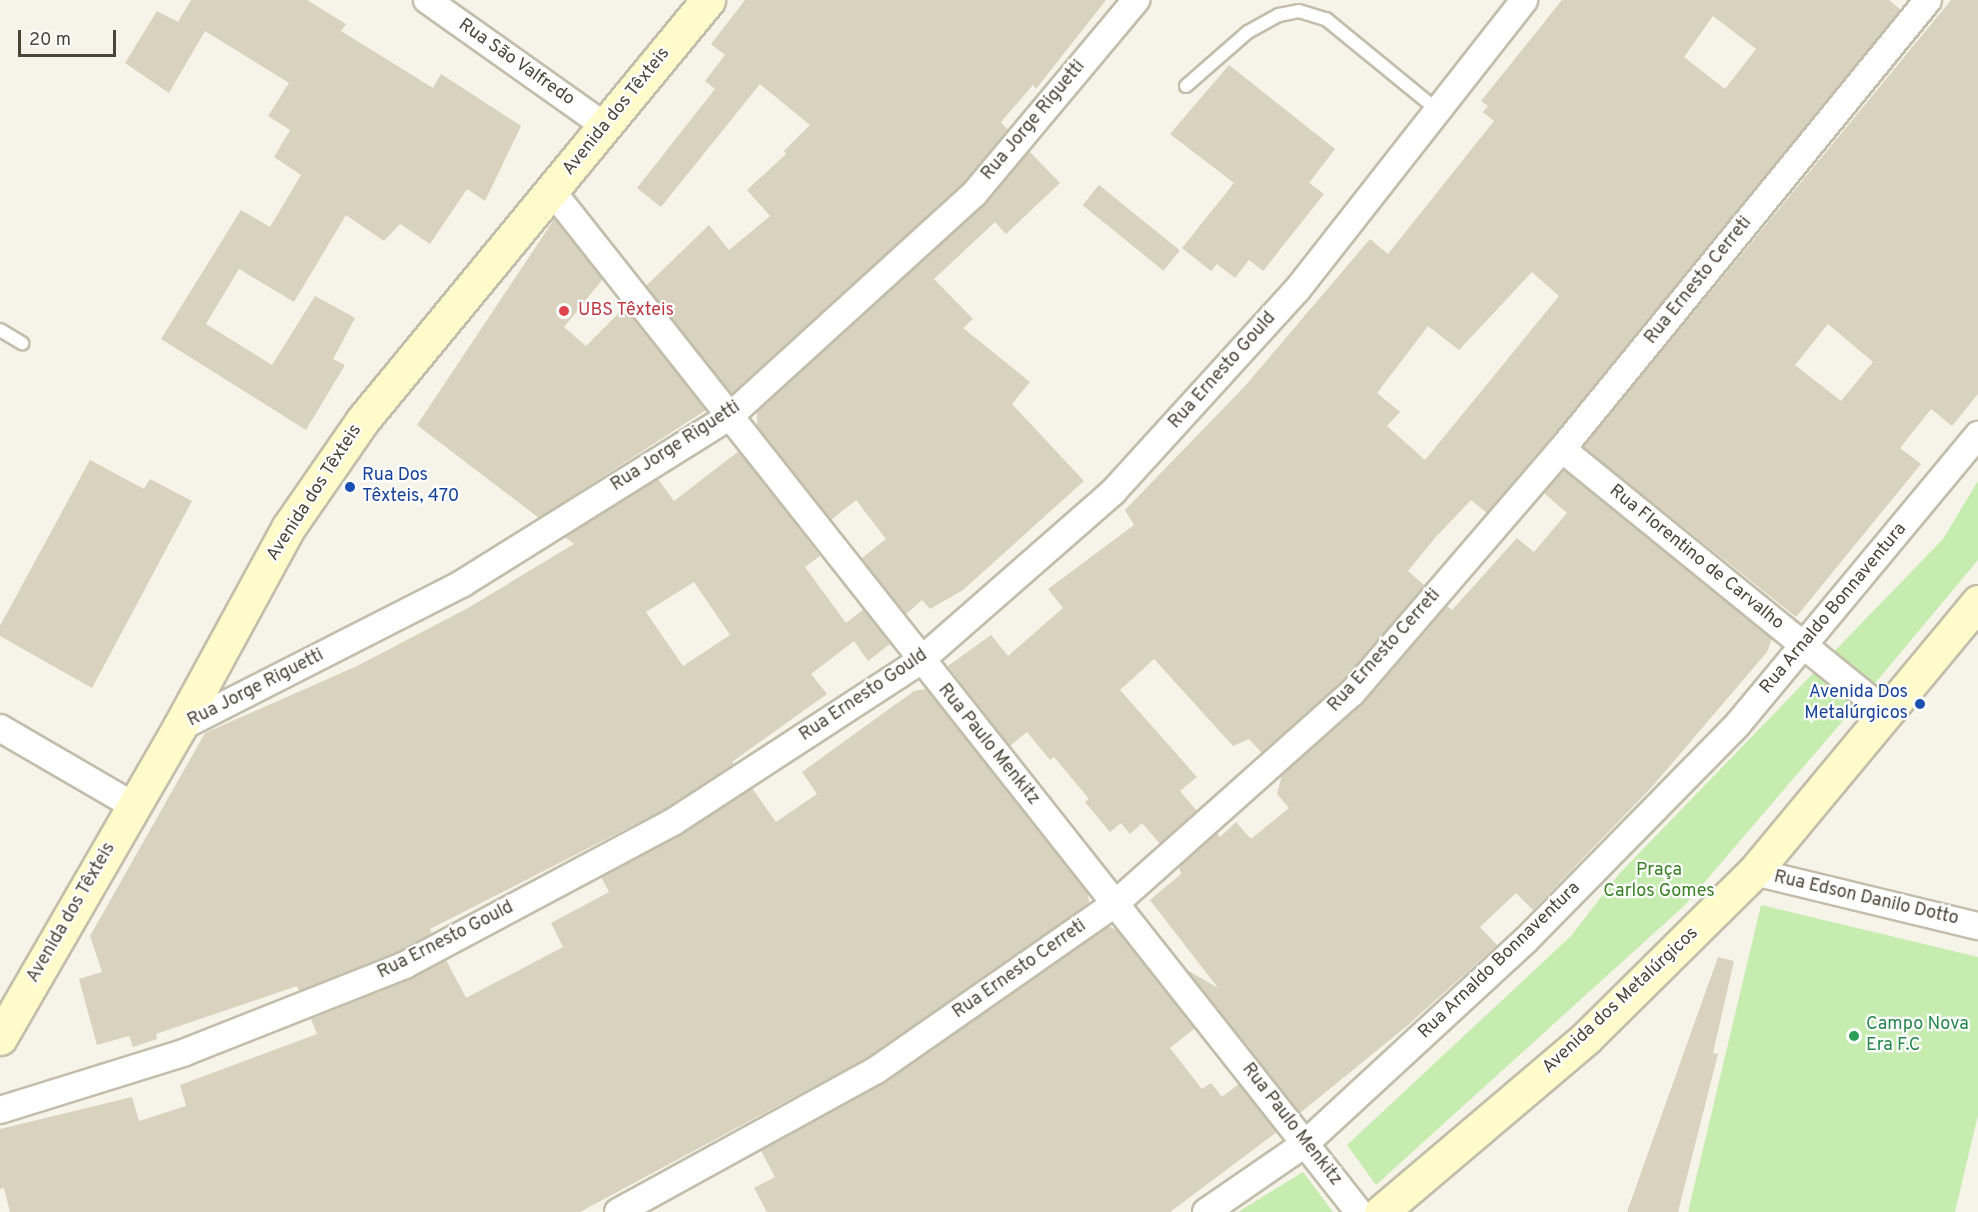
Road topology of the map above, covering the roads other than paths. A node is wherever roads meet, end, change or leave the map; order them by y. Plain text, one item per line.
1 (427, 0) edge
2 (708, 0) edge
3 (1136, 0) edge
4 (1524, 0) edge
5 (1928, 0) edge
6 (1186, 86) dead end
7 (1436, 109) junction
8 (605, 126) junction
9 (552, 191) junction
10 (0, 330) edge
11 (22, 343) dead end
12 (730, 416) junction
13 (1978, 435) edge
14 (1562, 449) junction
15 (1978, 602) edge
16 (1803, 646) junction
17 (920, 661) junction
18 (1886, 712) junction
19 (0, 728) edge
20 (179, 728) junction
21 (134, 806) junction
22 (1754, 872) junction
23 (1116, 903) junction
24 (1978, 926) edge
25 (0, 1038) edge
26 (0, 1110) edge
27 (1306, 1143) junction
28 (618, 1212) edge
29 (1206, 1212) edge
30 (1359, 1212) edge
31 (1381, 1212) edge

1 - 8 street, Rua São Valfredo
2 - 8 main road, Avenida dos Têxteis
3 - 12 street, Rua Jorge Riguetti
4 - 7 street, Rua Ernesto Gould
5 - 14 street, Rua Ernesto Cerreti
6 - 7 lane
7 - 17 street, Rua Ernesto Gould
8 - 9 main road, Avenida dos Têxteis
9 - 12 street, Rua Paulo Menkitz
9 - 20 main road, Avenida dos Têxteis
10 - 11 lane
12 - 17 street, Rua Paulo Menkitz
12 - 20 street, Rua Jorge Riguetti
13 - 16 street, Rua Arnaldo Bonnaventura
14 - 16 street, Rua Florentino de Carvalho
14 - 23 street, Rua Ernesto Cerreti
15 - 18 main road, Avenida dos Metalúrgicos
16 - 18 street, Rua Florentino de Carvalho
16 - 27 street, Rua Arnaldo Bonnaventura
17 - 23 street, Rua Paulo Menkitz
17 - 26 street, Rua Ernesto Gould
18 - 22 main road, Avenida dos Metalúrgicos
19 - 21 street
20 - 21 main road, Avenida dos Têxteis
21 - 25 main road, Avenida dos Têxteis
22 - 24 street, Rua Edson Danilo Dotto
22 - 31 main road, Avenida dos Metalúrgicos
23 - 27 street, Rua Paulo Menkitz
23 - 28 street, Rua Ernesto Cerreti
27 - 29 street, Rua Arnaldo Bonnaventura
27 - 30 street, Rua Paulo Menkitz

